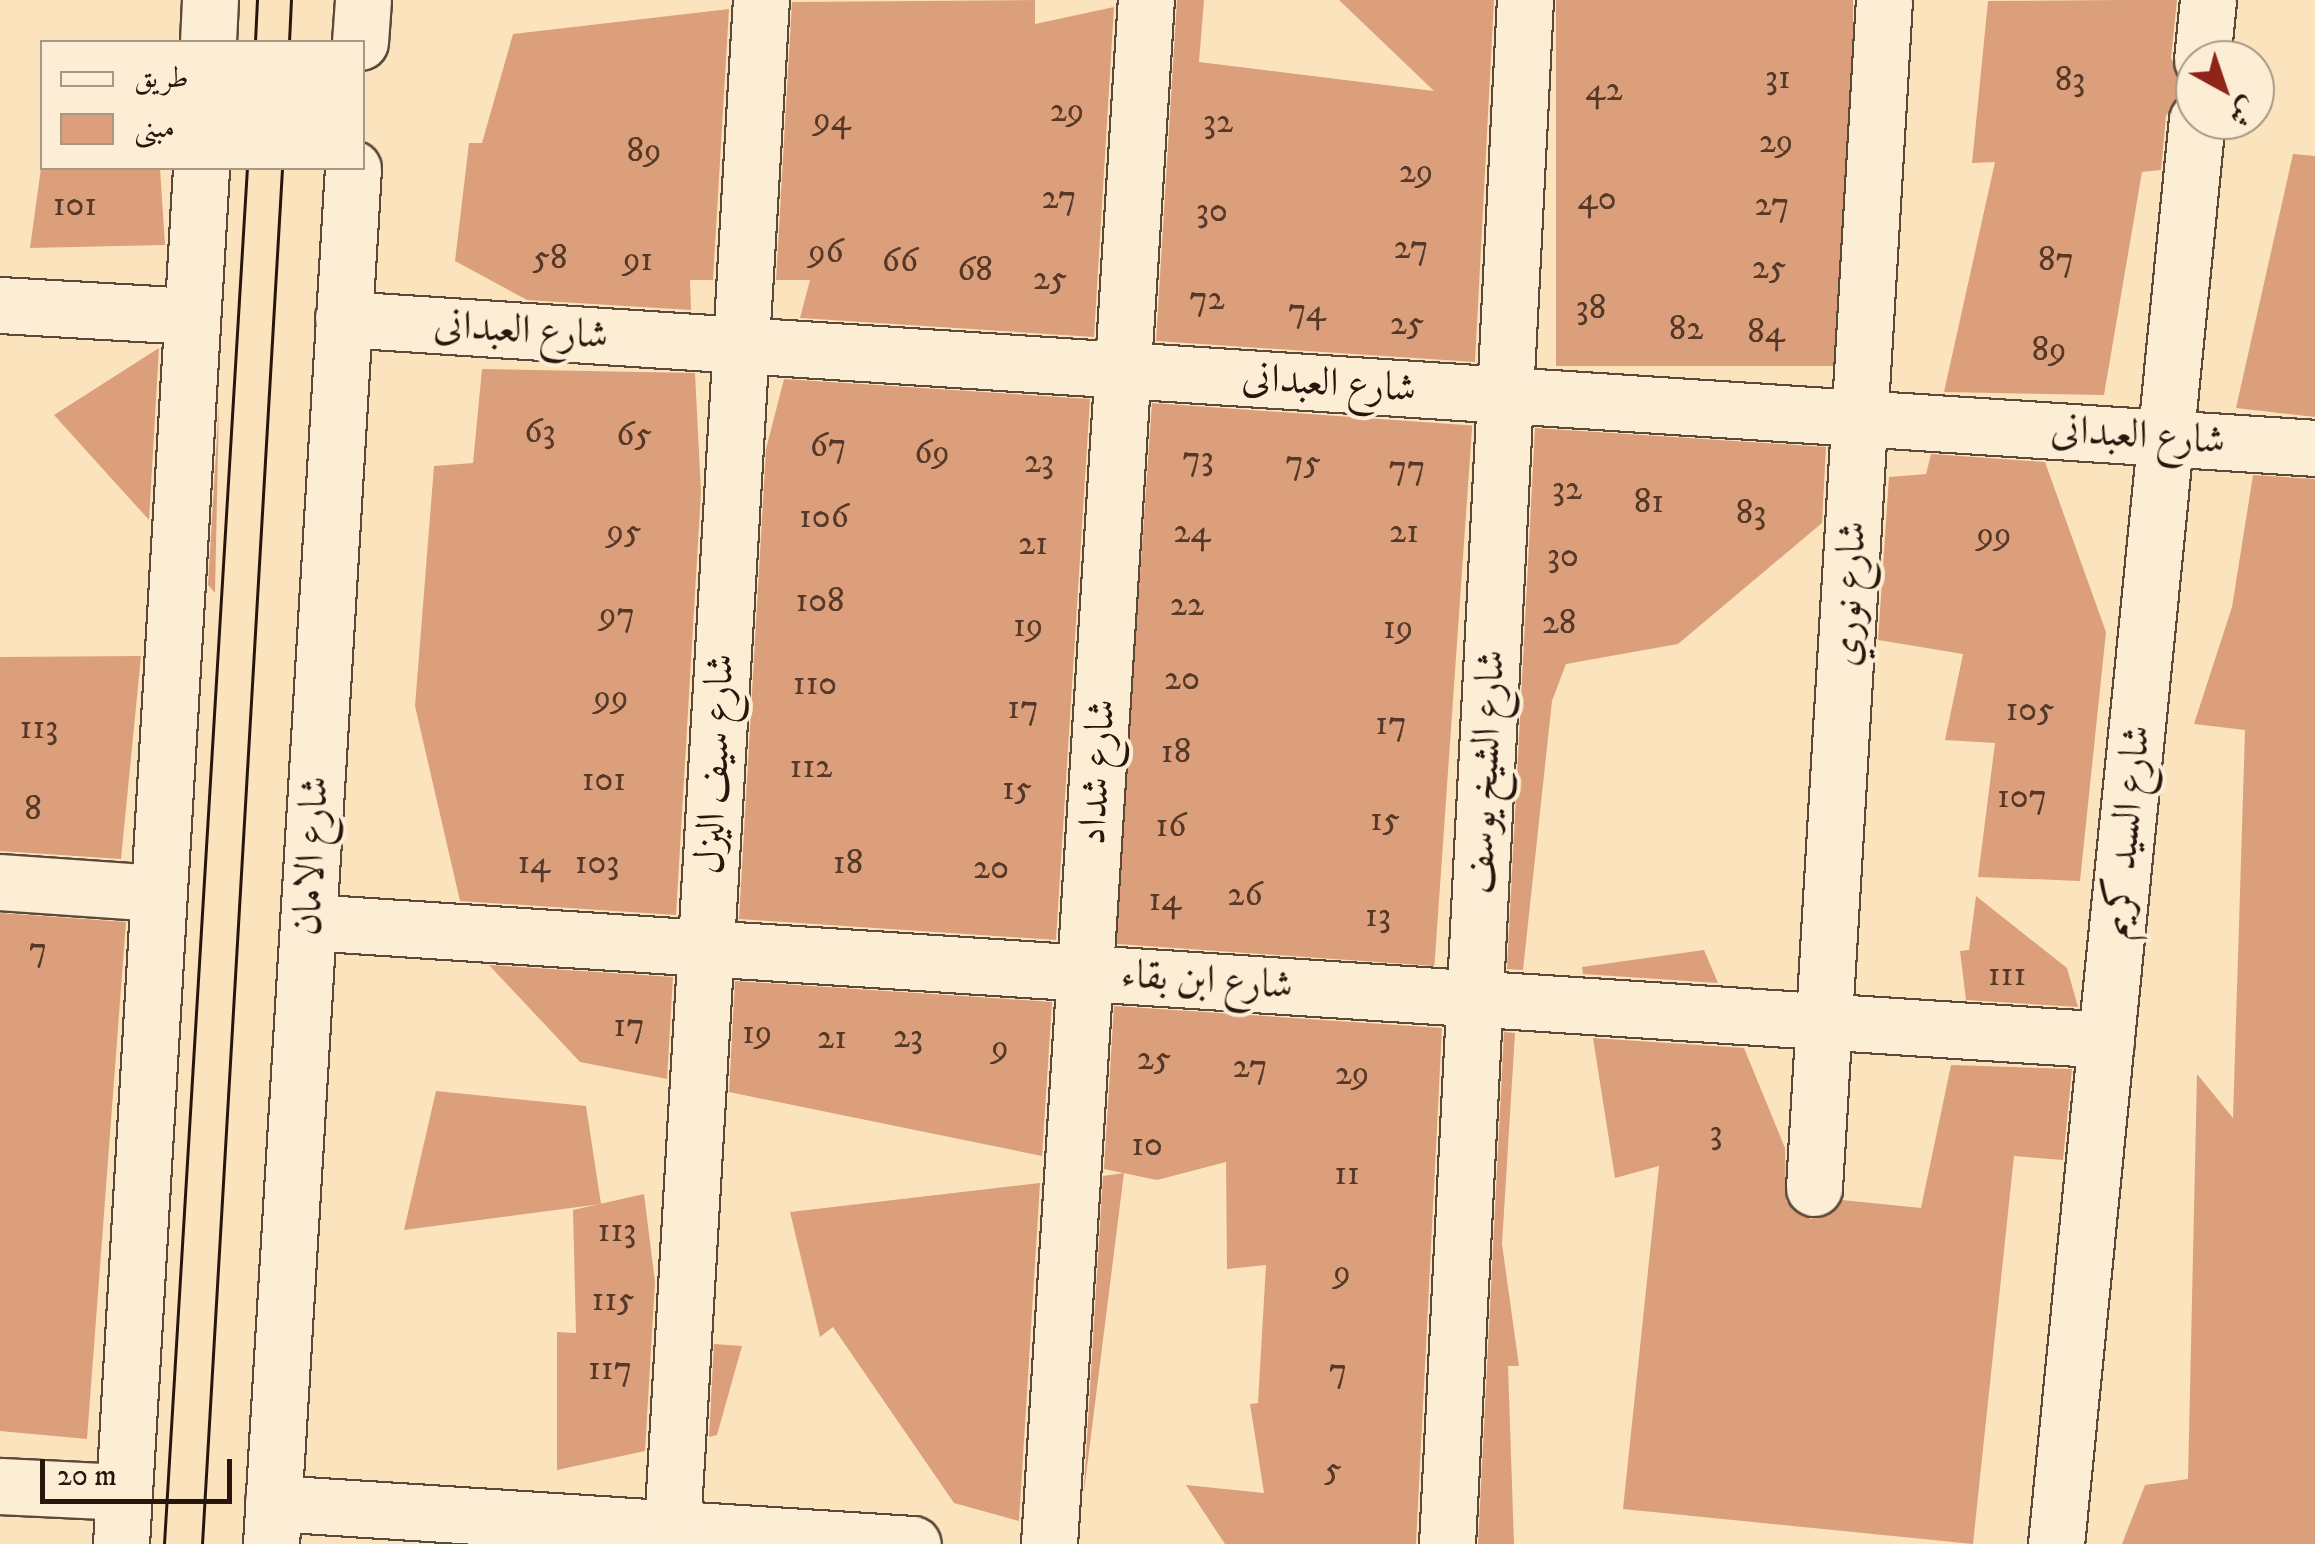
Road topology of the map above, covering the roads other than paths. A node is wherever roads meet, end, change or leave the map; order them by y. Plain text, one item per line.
1 (210, 0) edge
2 (363, 0) edge
3 (760, 0) edge
4 (1146, 0) edge
5 (1525, 0) edge
6 (1884, 0) edge
7 (2208, 0) edge
8 (208, 40) edge
9 (360, 40) edge
10 (2204, 40) edge
11 (2194, 140) edge
12 (201, 170) edge
13 (352, 170) edge
14 (0, 305) edge
15 (192, 316) junction
16 (344, 319) junction
17 (740, 345) junction
18 (1123, 370) junction
19 (1505, 395) junction
20 (1860, 418) junction
21 (2166, 438) junction
22 (2315, 448) edge
23 (0, 882) edge
24 (159, 893) junction
25 (308, 922) junction
26 (705, 948) junction
27 (1086, 974) junction
28 (1474, 999) junction
29 (1824, 1022) junction
30 (2106, 1040) junction
31 (1814, 1188) dead end
32 (0, 1486) edge
33 (123, 1518) edge
34 (272, 1523) edge
35 (672, 1528) junction
36 (914, 1544) edge
37 (1049, 1544) edge
38 (1447, 1544) edge
39 (2056, 1544) edge

1 - 8 street
2 - 9 street
3 - 17 street, شارع سيف اليزل
4 - 18 street, شارع شداد
5 - 19 street, شارع الشيخ يوسف
6 - 20 street, شارع نوري
7 - 10 street
11 - 21 street, شارع السيد كريم
12 - 15 street
13 - 16 street, شارع الامان
14 - 15 street
15 - 24 street
16 - 17 street, شارع العبدانى
16 - 25 street, شارع الامان
17 - 18 street, شارع العبدانى
17 - 26 street, شارع سيف اليزل
18 - 19 street, شارع العبدانى
18 - 27 street, شارع شداد
19 - 20 street, شارع العبدانى
19 - 28 street, شارع الشيخ يوسف
20 - 21 street, شارع العبدانى
20 - 29 street, شارع نوري
21 - 22 street, شارع العبدانى
21 - 30 street, شارع السيد كريم
23 - 24 street
24 - 33 street
25 - 26 street, شارع ابن بقاء
25 - 34 street, شارع الامان
26 - 27 street, شارع ابن بقاء
26 - 35 street, شارع سيف اليزل
27 - 28 street, شارع ابن بقاء
27 - 37 street, شارع شداد
28 - 29 street, شارع ابن بقاء
28 - 38 street, شارع الشيخ يوسف
29 - 30 street, شارع ابن بقاء
29 - 31 street, شارع نوري
30 - 39 street, شارع السيد كريم
32 - 33 street
34 - 35 street
35 - 36 street

